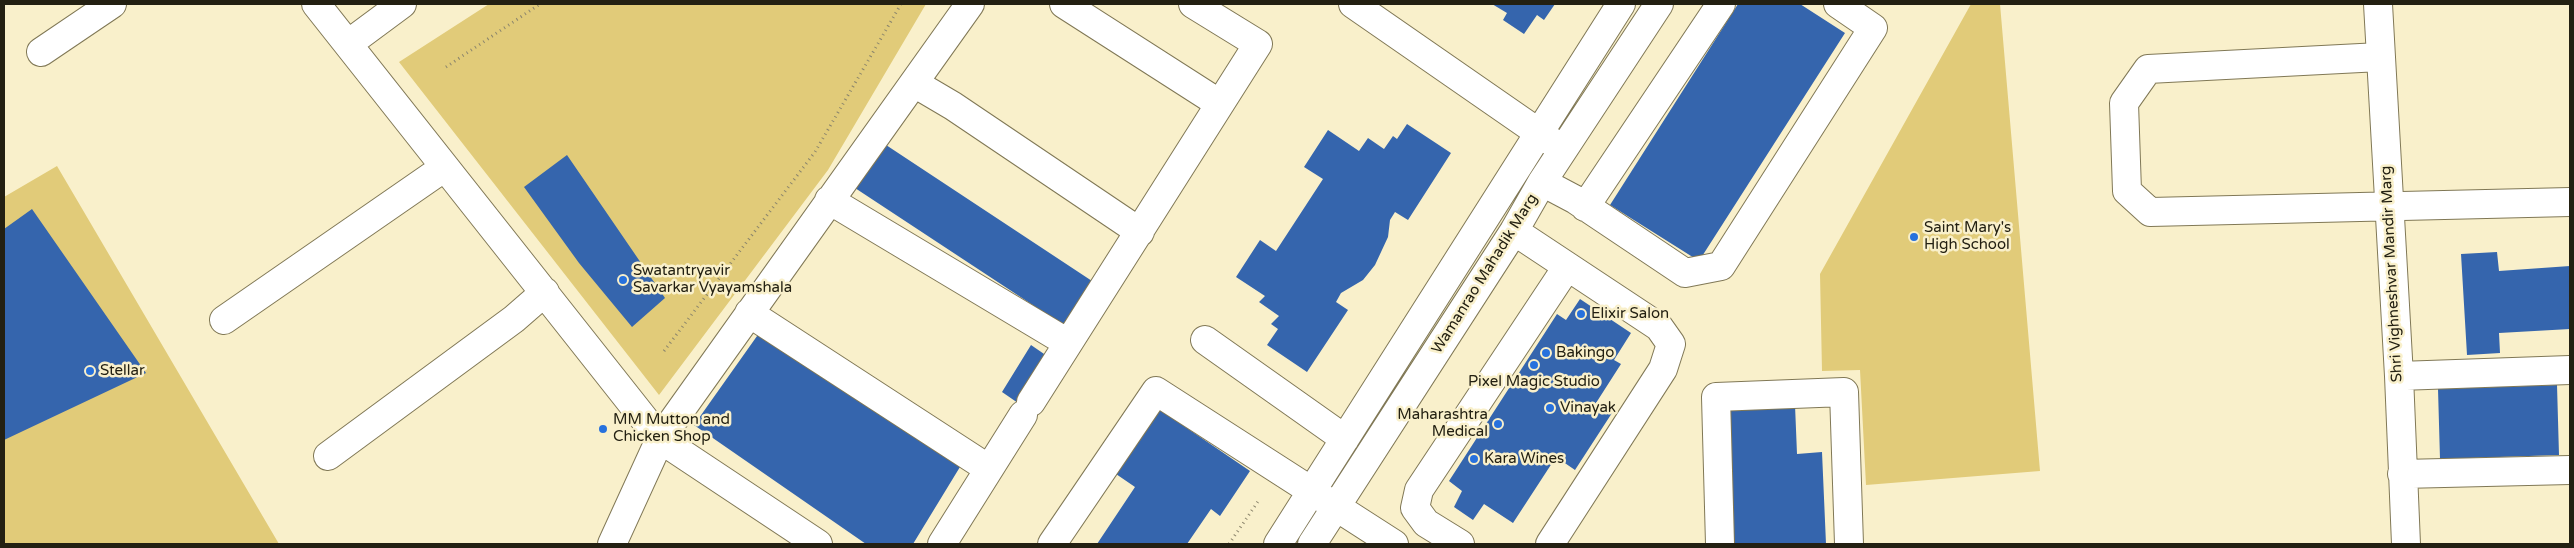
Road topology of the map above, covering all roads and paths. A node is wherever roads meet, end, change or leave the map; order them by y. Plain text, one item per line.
1 (112, 4) edge
2 (316, 4) edge
3 (402, 4) edge
4 (540, 4) edge
5 (901, 4) edge
6 (970, 4) edge
7 (1064, 4) edge
8 (1193, 4) edge
9 (1353, 4) edge
10 (1621, 4) edge
11 (1659, 4) edge
12 (1721, 4) edge
13 (1838, 4) edge
14 (2378, 4) edge
15 (348, 44) junction
16 (41, 52) dead end
17 (2380, 58) junction
18 (446, 67) dead end
19 (914, 83) junction
20 (1220, 104) junction
21 (1540, 134) junction
22 (1564, 151) junction
23 (445, 167) junction
24 (1542, 182) junction
25 (829, 200) junction
26 (2570, 202) edge
27 (1585, 207) junction
28 (2388, 208) junction
29 (1514, 231) junction
30 (1140, 232) junction
31 (1567, 267) junction
32 (544, 292) junction
33 (749, 313) junction
34 (224, 320) dead end
35 (1205, 340) dead end
36 (1068, 343) junction
37 (664, 351) dead end
38 (2570, 370) edge
39 (2399, 376) junction
40 (660, 438) junction
41 (1345, 439) junction
42 (328, 456) dead end
43 (989, 469) junction
44 (2570, 470) edge
45 (2402, 474) junction
46 (1312, 491) junction
47 (1261, 498) dead end
48 (1337, 506) junction
49 (612, 544) edge
50 (818, 544) edge
51 (942, 544) edge
52 (1052, 544) edge
53 (1229, 544) edge
54 (1278, 544) edge
55 (1312, 544) edge
56 (1394, 544) edge
57 (1460, 544) edge
58 (1550, 544) edge
59 (1720, 544) edge
60 (1849, 544) edge
61 (2406, 544) edge

1 - 16 street
2 - 15 street
3 - 15 street
4 - 18 path
5 - 37 path
6 - 19 street
7 - 20 street
8 - 20 street
9 - 21 street
10 - 21 street, Wamanrao Mahadik Marg
11 - 22 street, Wamanrao Mahadik Marg
12 - 27 street
13 - 27 street
14 - 17 street, Shri Vighneshvar Mandir Marg
15 - 23 street
17 - 28 street, Shri Vighneshvar Mandir Marg
17 - 28 street
19 - 25 street
19 - 30 street
20 - 30 street
21 - 22 street
21 - 41 street, Wamanrao Mahadik Marg
22 - 24 street, Wamanrao Mahadik Marg
23 - 32 street
23 - 34 street
24 - 27 street
24 - 29 street, Wamanrao Mahadik Marg
25 - 33 street
25 - 36 street
26 - 28 street
28 - 39 street, Shri Vighneshvar Mandir Marg
29 - 31 street
29 - 48 street, Wamanrao Mahadik Marg
30 - 36 street
31 - 57 street
31 - 58 street
32 - 40 street
32 - 42 street
33 - 40 street
33 - 43 street
35 - 41 street
36 - 43 street
38 - 39 street
39 - 45 street, Shri Vighneshvar Mandir Marg
40 - 49 street
40 - 50 street
41 - 46 street, Wamanrao Mahadik Marg
43 - 51 street
44 - 45 street
45 - 61 street, Shri Vighneshvar Mandir Marg
46 - 48 street
46 - 52 street
46 - 54 street, Wamanrao Mahadik Marg
47 - 53 path
48 - 55 street, Wamanrao Mahadik Marg
48 - 56 street
59 - 60 street

